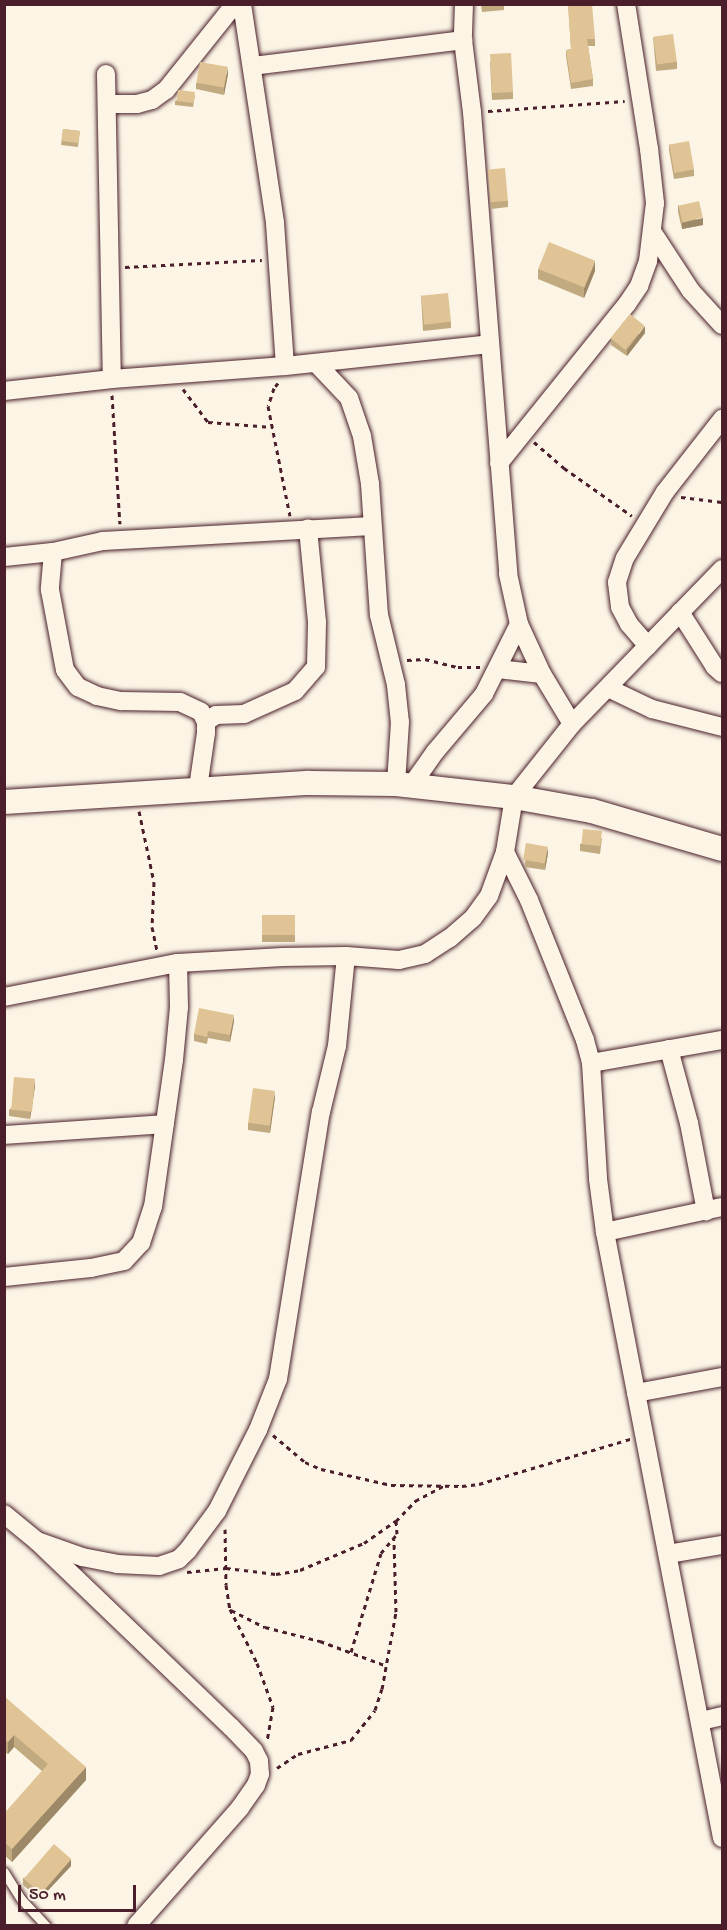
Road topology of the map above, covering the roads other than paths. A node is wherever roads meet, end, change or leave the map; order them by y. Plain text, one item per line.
1 (235, 4) edge
2 (242, 4) edge
3 (464, 4) edge
4 (626, 4) edge
5 (463, 40) junction
6 (252, 66) junction
7 (106, 74) dead end
8 (107, 104) junction
9 (653, 233) junction
10 (723, 326) edge
11 (490, 344) junction
12 (316, 363) junction
13 (289, 366) junction
14 (112, 379) junction
15 (4, 391) edge
16 (723, 419) edge
17 (499, 463) junction
18 (372, 526) junction
19 (302, 529) junction
20 (53, 552) junction
21 (4, 557) edge
22 (723, 569) edge
23 (714, 588) edge
24 (680, 612) junction
25 (519, 624) junction
26 (648, 646) junction
27 (498, 669) junction
28 (723, 673) edge
29 (542, 674) junction
30 (608, 688) junction
31 (207, 722) junction
32 (572, 724) junction
33 (723, 727) edge
34 (403, 785) junction
35 (198, 788) junction
36 (514, 796) junction
37 (4, 802) edge
38 (723, 849) edge
39 (505, 852) junction
40 (346, 956) junction
41 (170, 965) junction
42 (4, 997) edge
43 (723, 1040) edge
44 (669, 1049) junction
45 (591, 1063) junction
46 (165, 1124) junction
47 (4, 1135) edge
48 (714, 1209) edge
49 (605, 1232) junction
50 (4, 1277) edge
51 (723, 1377) edge
52 (636, 1393) junction
53 (4, 1514) edge
54 (37, 1541) junction
55 (723, 1545) edge
56 (668, 1554) junction
57 (723, 1716) edge
58 (700, 1721) junction
59 (723, 1838) edge
60 (4, 1872) edge
61 (46, 1926) edge
62 (136, 1926) edge

1 - 8 street
2 - 6 street
3 - 5 street
4 - 9 street
5 - 6 street
5 - 11 street
6 - 13 street
7 - 8 street
8 - 14 street
9 - 10 street
9 - 17 street
11 - 12 street
11 - 17 street
12 - 13 street
12 - 18 street
13 - 14 street
14 - 15 street
16 - 26 street
17 - 25 street
18 - 19 street
18 - 34 street
19 - 20 street
19 - 31 street
20 - 21 street
20 - 31 street
22 - 23 street
23 - 24 street
24 - 26 street
24 - 28 street
25 - 27 street
25 - 29 street
26 - 30 street
27 - 29 street
27 - 34 street
29 - 32 street
30 - 32 street
30 - 33 street
31 - 35 street
32 - 36 street
34 - 35 street
34 - 36 street
35 - 37 street
36 - 38 street
36 - 39 street
39 - 40 street
39 - 45 street
40 - 41 street
40 - 54 street
41 - 42 street
41 - 46 street
43 - 44 street
44 - 45 street
44 - 48 street
45 - 49 street
46 - 47 street
46 - 50 street
48 - 49 street
49 - 52 street
51 - 52 street
52 - 56 street
53 - 54 street
54 - 62 street
55 - 56 street
56 - 58 street
57 - 58 street
58 - 59 street
60 - 61 lane

